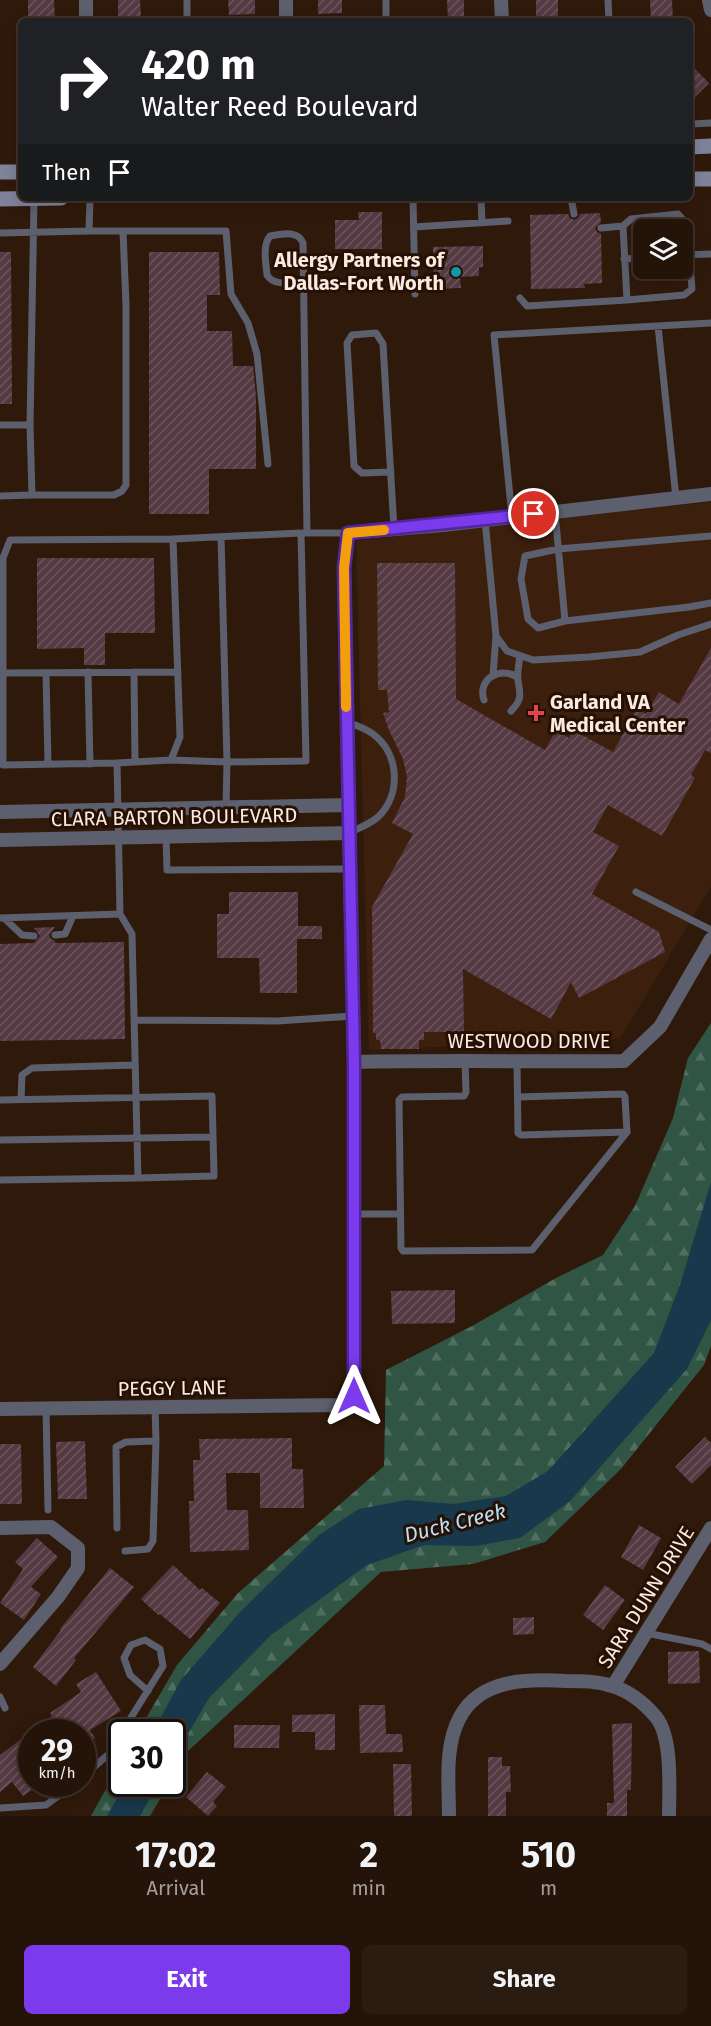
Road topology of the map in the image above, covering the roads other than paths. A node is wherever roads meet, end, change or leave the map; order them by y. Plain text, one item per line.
1 (86, 0) edge
2 (187, 0) edge
3 (286, 0) edge
4 (386, 0) edge
5 (501, 0) edge
6 (608, 0) edge
7 (709, 0) edge
8 (711, 10) edge
9 (86, 18) edge
10 (187, 18) edge
11 (286, 18) edge
12 (386, 18) edge
13 (502, 18) edge
14 (609, 18) edge
15 (711, 123) edge
16 (693, 124) edge
17 (711, 146) edge
18 (693, 147) edge
19 (0, 172) edge
20 (18, 172) edge
21 (693, 179) edge
22 (711, 179) edge
23 (0, 199) edge
24 (18, 200) edge
25 (34, 201) edge
26 (90, 201) edge
27 (413, 201) edge
28 (481, 201) edge
29 (572, 201) edge
30 (574, 214) dead end
31 (682, 219) edge
32 (508, 221) dead end
33 (482, 223) junction
34 (623, 226) junction
35 (414, 227) junction
36 (601, 228) dead end
37 (89, 231) junction
38 (123, 231) junction
39 (0, 233) edge
40 (33, 233) junction
41 (711, 254) edge
42 (693, 255) edge
43 (624, 259) junction
44 (633, 259) edge
45 (690, 279) edge
46 (303, 281) junction
47 (415, 294) dead end
48 (520, 298) dead end
49 (627, 300) junction
50 (711, 323) edge
51 (658, 326) junction
52 (0, 425) edge
53 (30, 425) junction
54 (267, 464) dead end
55 (391, 472) junction
56 (711, 494) edge
57 (32, 495) junction
58 (0, 496) edge
59 (676, 498) junction
60 (555, 512) junction
61 (512, 517) junction
62 (485, 520) junction
63 (394, 529) junction
64 (304, 533) junction
65 (348, 533) junction
66 (711, 536) edge
67 (221, 537) junction
68 (173, 539) junction
69 (558, 549) junction
70 (711, 603) edge
71 (565, 621) junction
72 (711, 624) edge
73 (496, 636) junction
74 (520, 656) junction
75 (46, 672) junction
76 (88, 672) junction
77 (134, 672) junction
78 (178, 672) junction
79 (3, 673) junction
80 (494, 675) junction
81 (517, 677) junction
82 (484, 700) dead end
83 (511, 711) dead end
84 (2, 718) edge
85 (347, 722) junction
86 (171, 760) junction
87 (135, 762) junction
88 (227, 762) junction
89 (48, 764) junction
90 (90, 764) junction
91 (117, 764) junction
92 (2, 765) edge
93 (348, 805) junction
94 (226, 807) junction
95 (118, 810) junction
96 (0, 812) edge
97 (349, 832) junction
98 (166, 836) junction
99 (118, 837) junction
100 (0, 840) edge
101 (350, 869) junction
102 (636, 892) dead end
103 (120, 914) junction
104 (73, 916) junction
105 (2, 918) edge
106 (711, 930) edge
107 (55, 935) dead end
108 (34, 936) dead end
109 (711, 939) edge
110 (353, 1016) junction
111 (134, 1020) junction
112 (465, 1060) junction
113 (354, 1062) junction
114 (517, 1062) junction
115 (135, 1065) junction
116 (136, 1097) junction
117 (518, 1097) junction
118 (0, 1100) edge
119 (21, 1100) junction
120 (627, 1132) junction
121 (213, 1137) junction
122 (137, 1138) junction
123 (0, 1140) edge
124 (138, 1178) junction
125 (0, 1180) edge
126 (354, 1214) junction
127 (400, 1214) junction
128 (155, 1407) junction
129 (0, 1409) edge
130 (46, 1409) junction
131 (156, 1441) junction
132 (48, 1510) dead end
133 (0, 1527) edge
134 (117, 1528) dead end
135 (711, 1528) edge
136 (125, 1551) dead end
137 (646, 1634) junction
138 (711, 1649) edge
139 (0, 1664) edge
140 (613, 1686) junction
141 (148, 1691) junction
142 (0, 1697) edge
143 (4, 1708) dead end
144 (131, 1719) edge
145 (108, 1755) edge
146 (96, 1765) edge
147 (57, 1797) edge
148 (0, 1808) edge
149 (449, 1816) edge
150 (669, 1816) edge

1 - 9 street
2 - 10 lane
3 - 11 street
4 - 12 lane
5 - 13 street
6 - 14 lane
7 - 8 street
15 - 16 lane
17 - 18 main road
19 - 20 main road
21 - 22 main road
23 - 24 main road
25 - 40 lane
26 - 37 lane
27 - 35 lane
28 - 33 lane
29 - 30 lane
31 - 34 lane
32 - 33 lane
33 - 35 lane
34 - 36 lane
34 - 43 lane
35 - 47 lane
37 - 38 lane
37 - 40 lane
38 - 54 lane
38 - 57 lane
39 - 40 lane
40 - 53 lane
41 - 42 lane
43 - 44 lane
43 - 49 lane
45 - 49 lane
46 - 46 lane
46 - 64 lane
48 - 49 lane
50 - 51 lane
51 - 59 lane
51 - 61 lane
52 - 53 lane
53 - 57 lane
55 - 55 lane
55 - 63 lane
56 - 59 street
57 - 58 lane
59 - 60 street
60 - 61 street
60 - 69 lane
61 - 62 street
62 - 63 street
62 - 73 lane
63 - 65 street
64 - 65 lane
64 - 67 lane
64 - 88 lane
65 - 85 street
66 - 69 lane
67 - 68 lane
67 - 88 lane
68 - 78 lane
68 - 79 lane
69 - 71 lane
69 - 71 lane
70 - 71 lane
72 - 74 lane
73 - 74 lane
73 - 80 lane
74 - 81 lane
75 - 76 lane
75 - 79 lane
75 - 89 lane
76 - 77 lane
76 - 90 lane
77 - 78 lane
77 - 87 lane
78 - 86 lane
79 - 84 lane
80 - 81 lane
80 - 82 lane
81 - 83 lane
84 - 92 lane
85 - 93 street
85 - 97 lane
86 - 87 lane
86 - 88 lane
87 - 91 lane
88 - 94 lane
89 - 90 lane
89 - 92 lane
90 - 91 lane
91 - 95 lane
93 - 94 street, CLARA BARTON BOULEVARD
93 - 97 street
94 - 95 street, CLARA BARTON BOULEVARD
95 - 96 street, CLARA BARTON BOULEVARD
95 - 99 lane
97 - 98 street, CLARA BARTON BOULEVARD
97 - 101 street
98 - 99 street, CLARA BARTON BOULEVARD
98 - 101 lane
99 - 100 street, CLARA BARTON BOULEVARD
99 - 103 lane
101 - 110 street
102 - 106 lane
103 - 104 lane
103 - 111 lane
104 - 105 lane
104 - 107 lane
105 - 108 lane
109 - 114 street, WESTWOOD DRIVE
110 - 111 lane
110 - 113 street
111 - 115 lane
112 - 113 street, WESTWOOD DRIVE
112 - 114 street, WESTWOOD DRIVE
112 - 127 lane
113 - 126 street
114 - 117 lane
115 - 116 lane
115 - 119 lane
116 - 119 lane
116 - 121 lane
116 - 122 lane
117 - 120 lane
117 - 120 lane
118 - 119 lane
120 - 127 lane
121 - 122 lane
121 - 124 lane
122 - 123 lane
122 - 124 lane
124 - 125 lane
126 - 127 lane
126 - 128 street, PEGGY LANE
128 - 130 street, PEGGY LANE
128 - 131 lane
129 - 130 street, PEGGY LANE
130 - 132 lane
131 - 134 lane
131 - 136 lane
133 - 139 street
135 - 137 street, SARA DUNN DRIVE
137 - 138 lane
137 - 140 street, SARA DUNN DRIVE
140 - 149 street
140 - 150 street
141 - 141 lane
141 - 144 lane
142 - 143 lane
145 - 146 lane
147 - 148 lane

